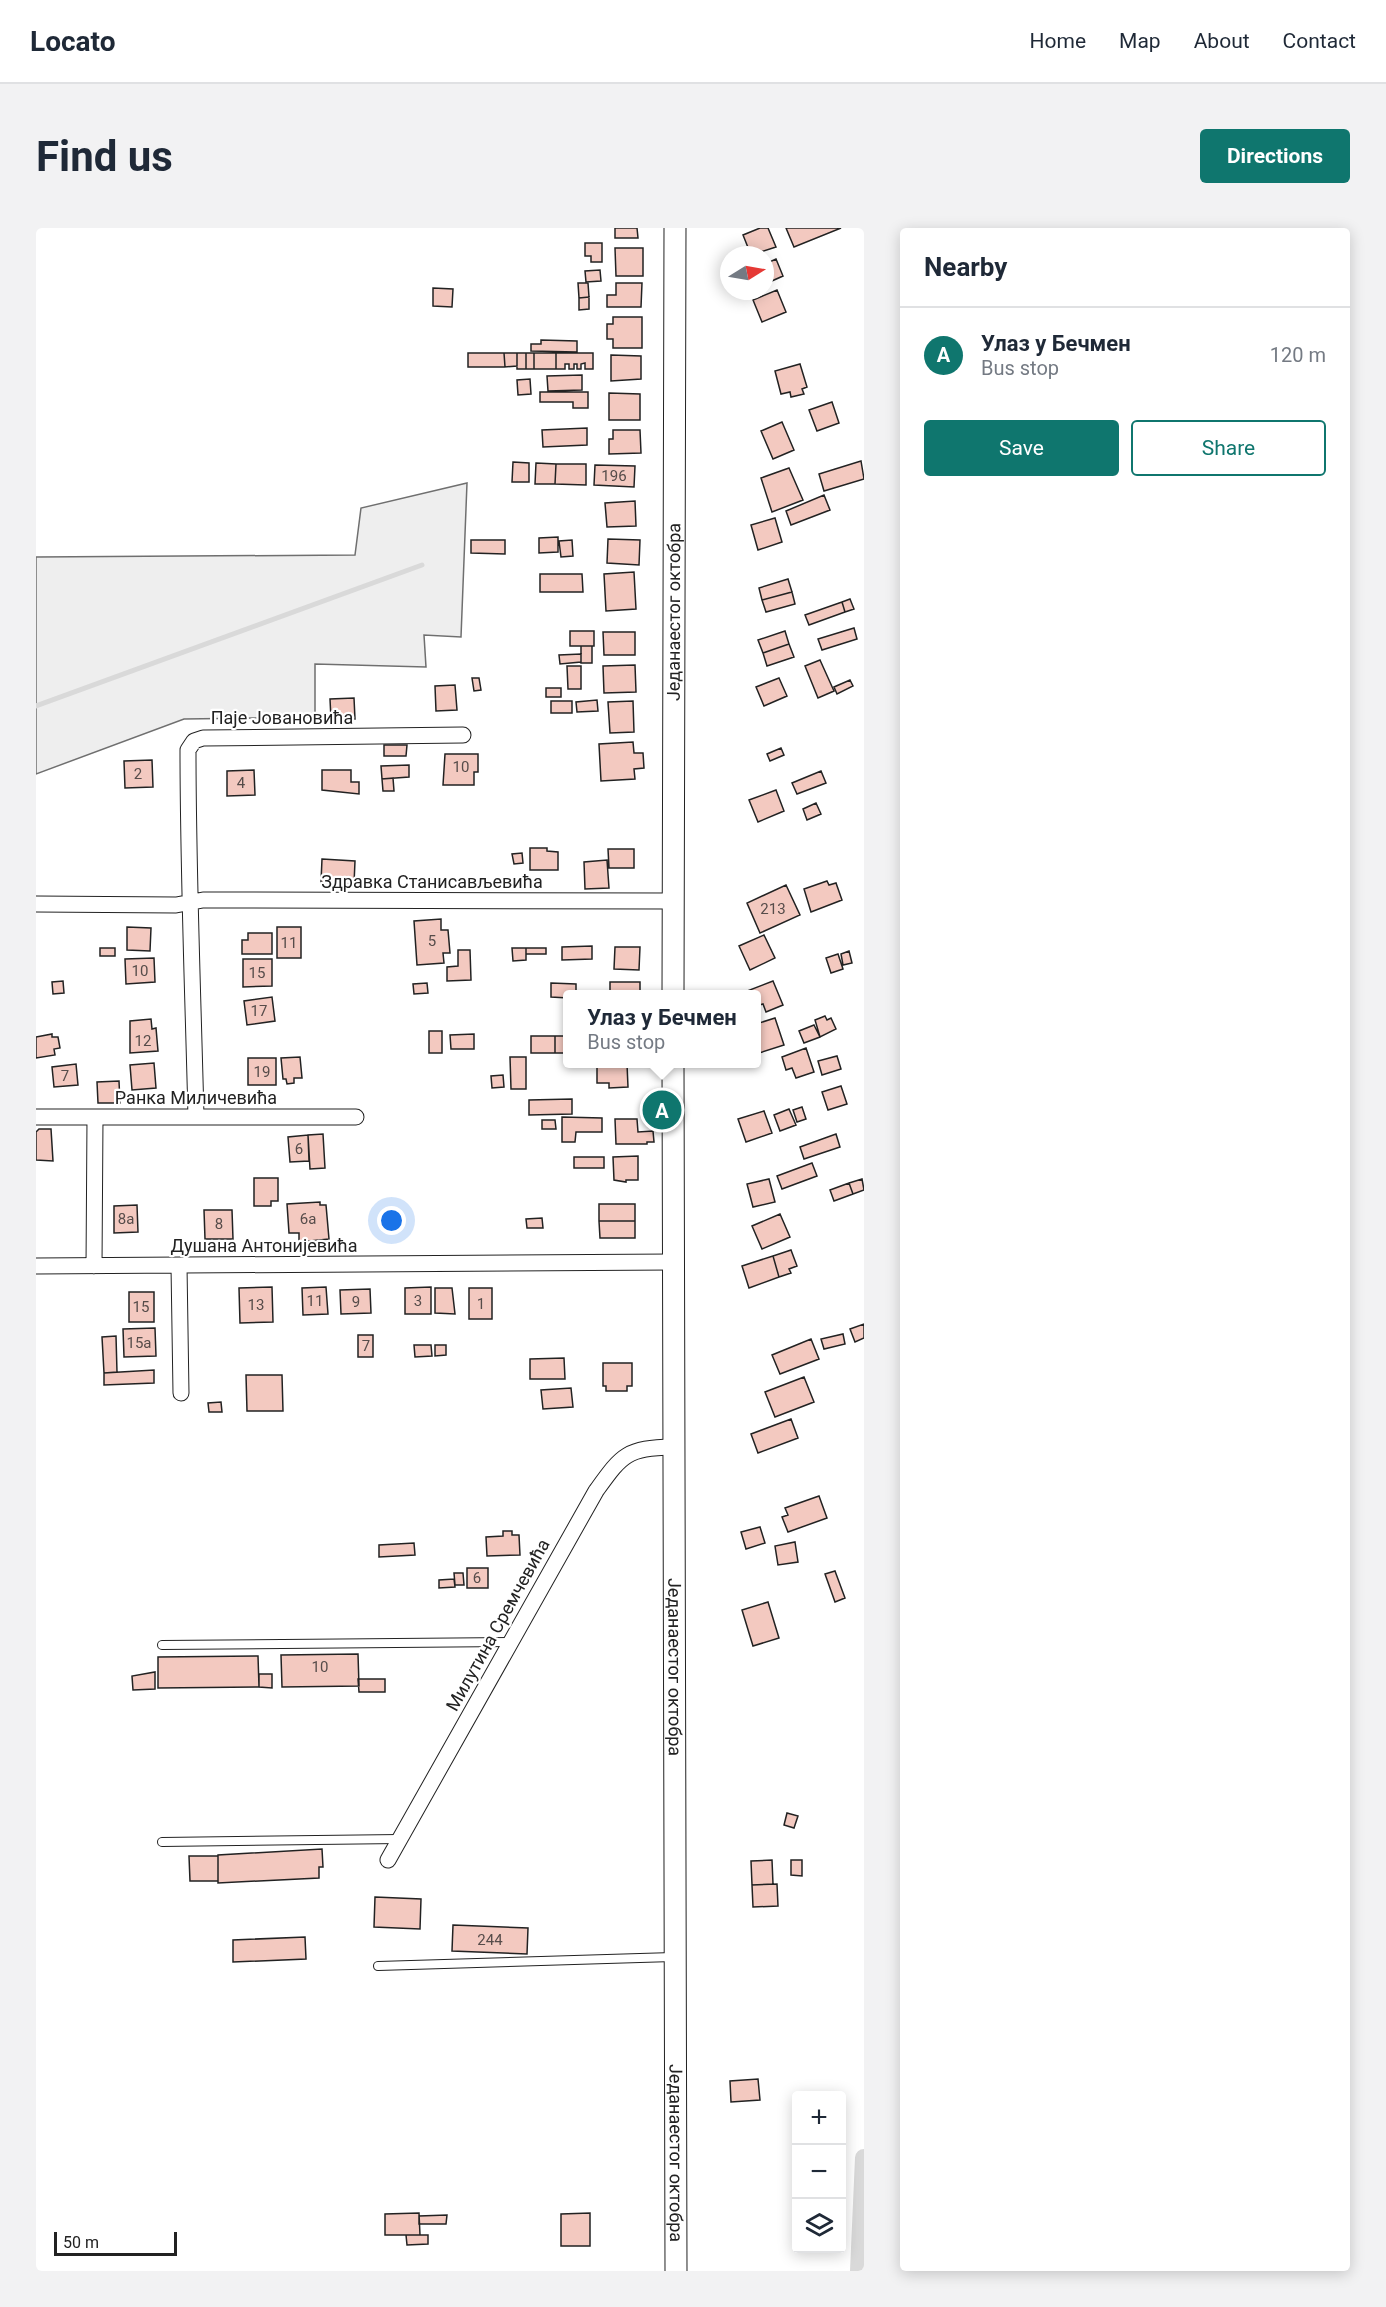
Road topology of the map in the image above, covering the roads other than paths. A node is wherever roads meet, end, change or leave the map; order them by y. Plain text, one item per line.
1 (675, 228) edge
2 (463, 735) dead end
3 (673, 901) junction
4 (191, 902) junction
5 (36, 904) edge
6 (673, 990) edge
7 (673, 1068) edge
8 (36, 1117) edge
9 (196, 1117) junction
10 (356, 1117) dead end
11 (95, 1118) junction
12 (673, 1262) junction
13 (36, 1266) edge
14 (94, 1266) junction
15 (179, 1266) junction
16 (181, 1393) dead end
17 (673, 1447) junction
18 (512, 1642) junction
19 (162, 1645) dead end
20 (401, 1839) junction
21 (162, 1842) dead end
22 (388, 1860) dead end
23 (675, 1958) junction
24 (378, 1966) dead end
25 (676, 2271) edge

1 - 3 main road, Једанаестог октобра
2 - 4 street, Паје Јовановића
3 - 4 street, Здравка Станисављевића
3 - 6 main road, Једанаестог октобра
4 - 5 street, Здравка Станисављевића
4 - 9 street
7 - 12 main road, Једанаестог октобра
8 - 11 street, Ранка Миличевића
9 - 10 street, Ранка Миличевића
9 - 11 street, Ранка Миличевића
11 - 14 street
12 - 15 street, Душана Антонијевића
12 - 17 main road, Једанаестог октобра
13 - 14 street, Душана Антонијевића
14 - 15 street, Душана Антонијевића
15 - 16 street
17 - 18 street, Милутина Сремчевића
17 - 23 main road, Једанаестог октобра
18 - 19 lane
18 - 20 street, Милутина Сремчевића
20 - 21 lane
20 - 22 street, Милутина Сремчевића
23 - 24 lane
23 - 25 main road, Једанаестог октобра

